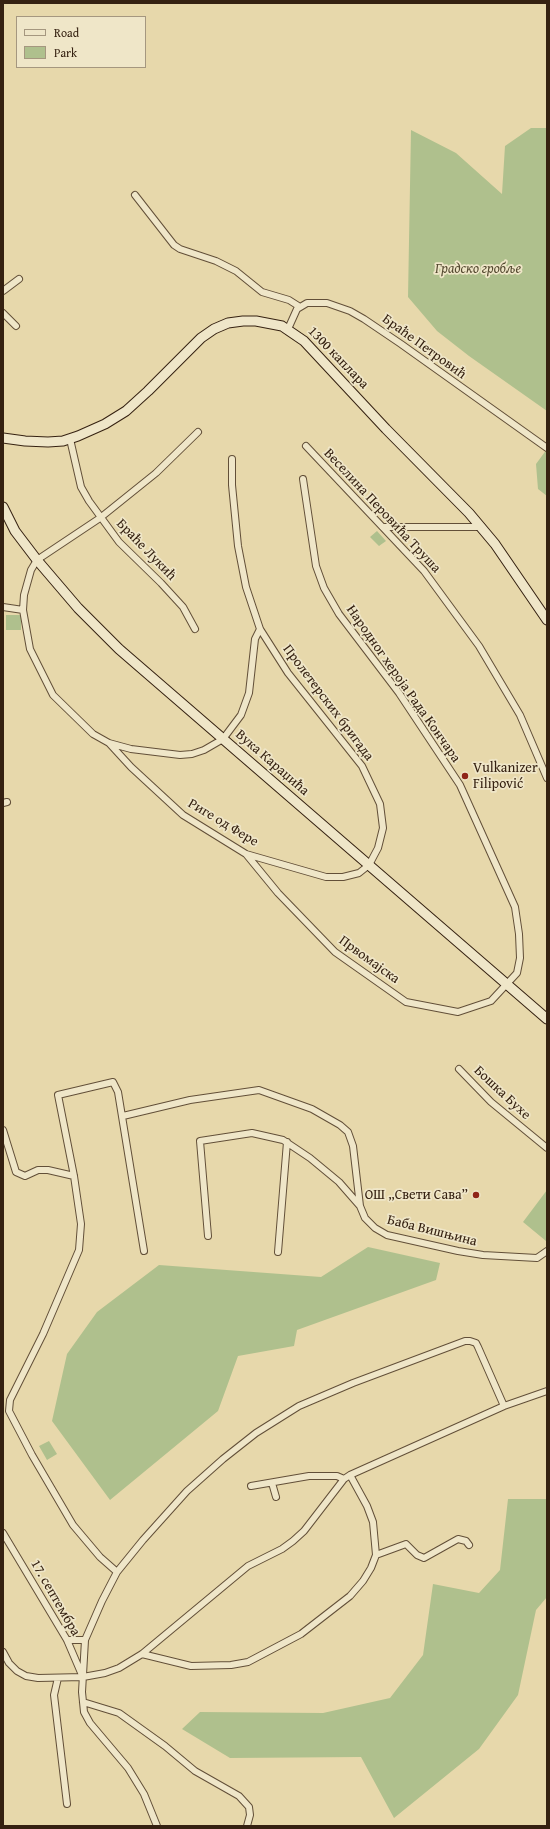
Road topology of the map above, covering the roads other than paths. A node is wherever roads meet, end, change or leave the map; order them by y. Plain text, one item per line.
1 (135, 195) dead end
2 (19, 279) dead end
3 (3, 291) edge
4 (300, 306) junction
5 (3, 313) edge
6 (16, 326) dead end
7 (288, 329) junction
8 (198, 432) dead end
9 (3, 438) edge
10 (70, 439) junction
11 (306, 446) dead end
12 (547, 448) edge
13 (232, 459) dead end
14 (302, 479) dead end
15 (4, 511) edge
16 (100, 518) junction
17 (384, 527) junction
18 (482, 527) junction
19 (37, 560) junction
20 (3, 607) edge
21 (24, 610) junction
22 (547, 620) edge
23 (195, 629) dead end
24 (260, 629) junction
25 (223, 739) junction
26 (109, 743) junction
27 (547, 778) edge
28 (246, 854) junction
29 (369, 865) junction
30 (507, 985) junction
31 (547, 1019) edge
32 (459, 1069) dead end
33 (123, 1116) junction
34 (3, 1130) edge
35 (287, 1142) junction
36 (547, 1148) edge
37 (74, 1176) junction
38 (360, 1206) junction
39 (208, 1236) dead end
40 (144, 1250) dead end
41 (547, 1251) edge
42 (278, 1252) dead end
43 (547, 1391) edge
44 (504, 1406) junction
45 (350, 1475) junction
46 (344, 1479) junction
47 (272, 1483) junction
48 (251, 1486) dead end
49 (276, 1497) dead end
50 (3, 1533) edge
51 (469, 1545) dead end
52 (376, 1555) junction
53 (117, 1572) junction
54 (67, 1640) junction
55 (85, 1640) junction
56 (3, 1652) edge
57 (142, 1654) junction
58 (83, 1677) junction
59 (58, 1678) junction
60 (83, 1702) junction
61 (67, 1804) dead end
62 (157, 1826) edge
63 (247, 1826) edge

1 - 4 street
2 - 3 street
4 - 7 street
4 - 12 street, Браће Петровић
5 - 6 street
7 - 10 street, 1300 каплара
7 - 18 street, 1300 каплара
8 - 16 street
9 - 10 street, 1300 каплара
10 - 16 street, Браће Лукић
11 - 17 street, Веселина Перовића Труша
13 - 24 street, Пролетерских бригада
14 - 30 street, Народног хероја Рада Кончара
15 - 19 street, Вука Караџића
16 - 19 street
16 - 23 street, Браће Лукић
17 - 18 street
17 - 27 street, Веселина Перовића Труша
18 - 22 street, 1300 каплара
19 - 21 street
19 - 25 street, Вука Караџића
20 - 21 street
21 - 26 street
24 - 25 street
24 - 29 street, Пролетерских бригада
25 - 26 street
25 - 29 street, Вука Караџића
26 - 28 street, Риге од Фере
28 - 29 street, Риге од Фере
28 - 30 street, Првомајска
29 - 30 street, Вука Караџића
30 - 31 street, Вука Караџића
32 - 36 street, Бошка Бухе
33 - 37 street
33 - 38 street, Баба Вишњина
33 - 40 street
34 - 37 street
35 - 38 street
35 - 39 street
35 - 42 street
37 - 53 street
38 - 41 street, Баба Вишњина
43 - 44 street
44 - 45 street
44 - 53 street
45 - 46 street
45 - 52 street
46 - 47 street
46 - 57 street
47 - 48 street
47 - 49 street
50 - 54 street, 17. септембра
51 - 52 street
52 - 57 street
53 - 55 street
54 - 55 street
54 - 58 street, 17. септембра
55 - 58 street
56 - 59 street
57 - 58 street
58 - 59 street
58 - 60 street
59 - 61 street
60 - 62 street
60 - 63 street

